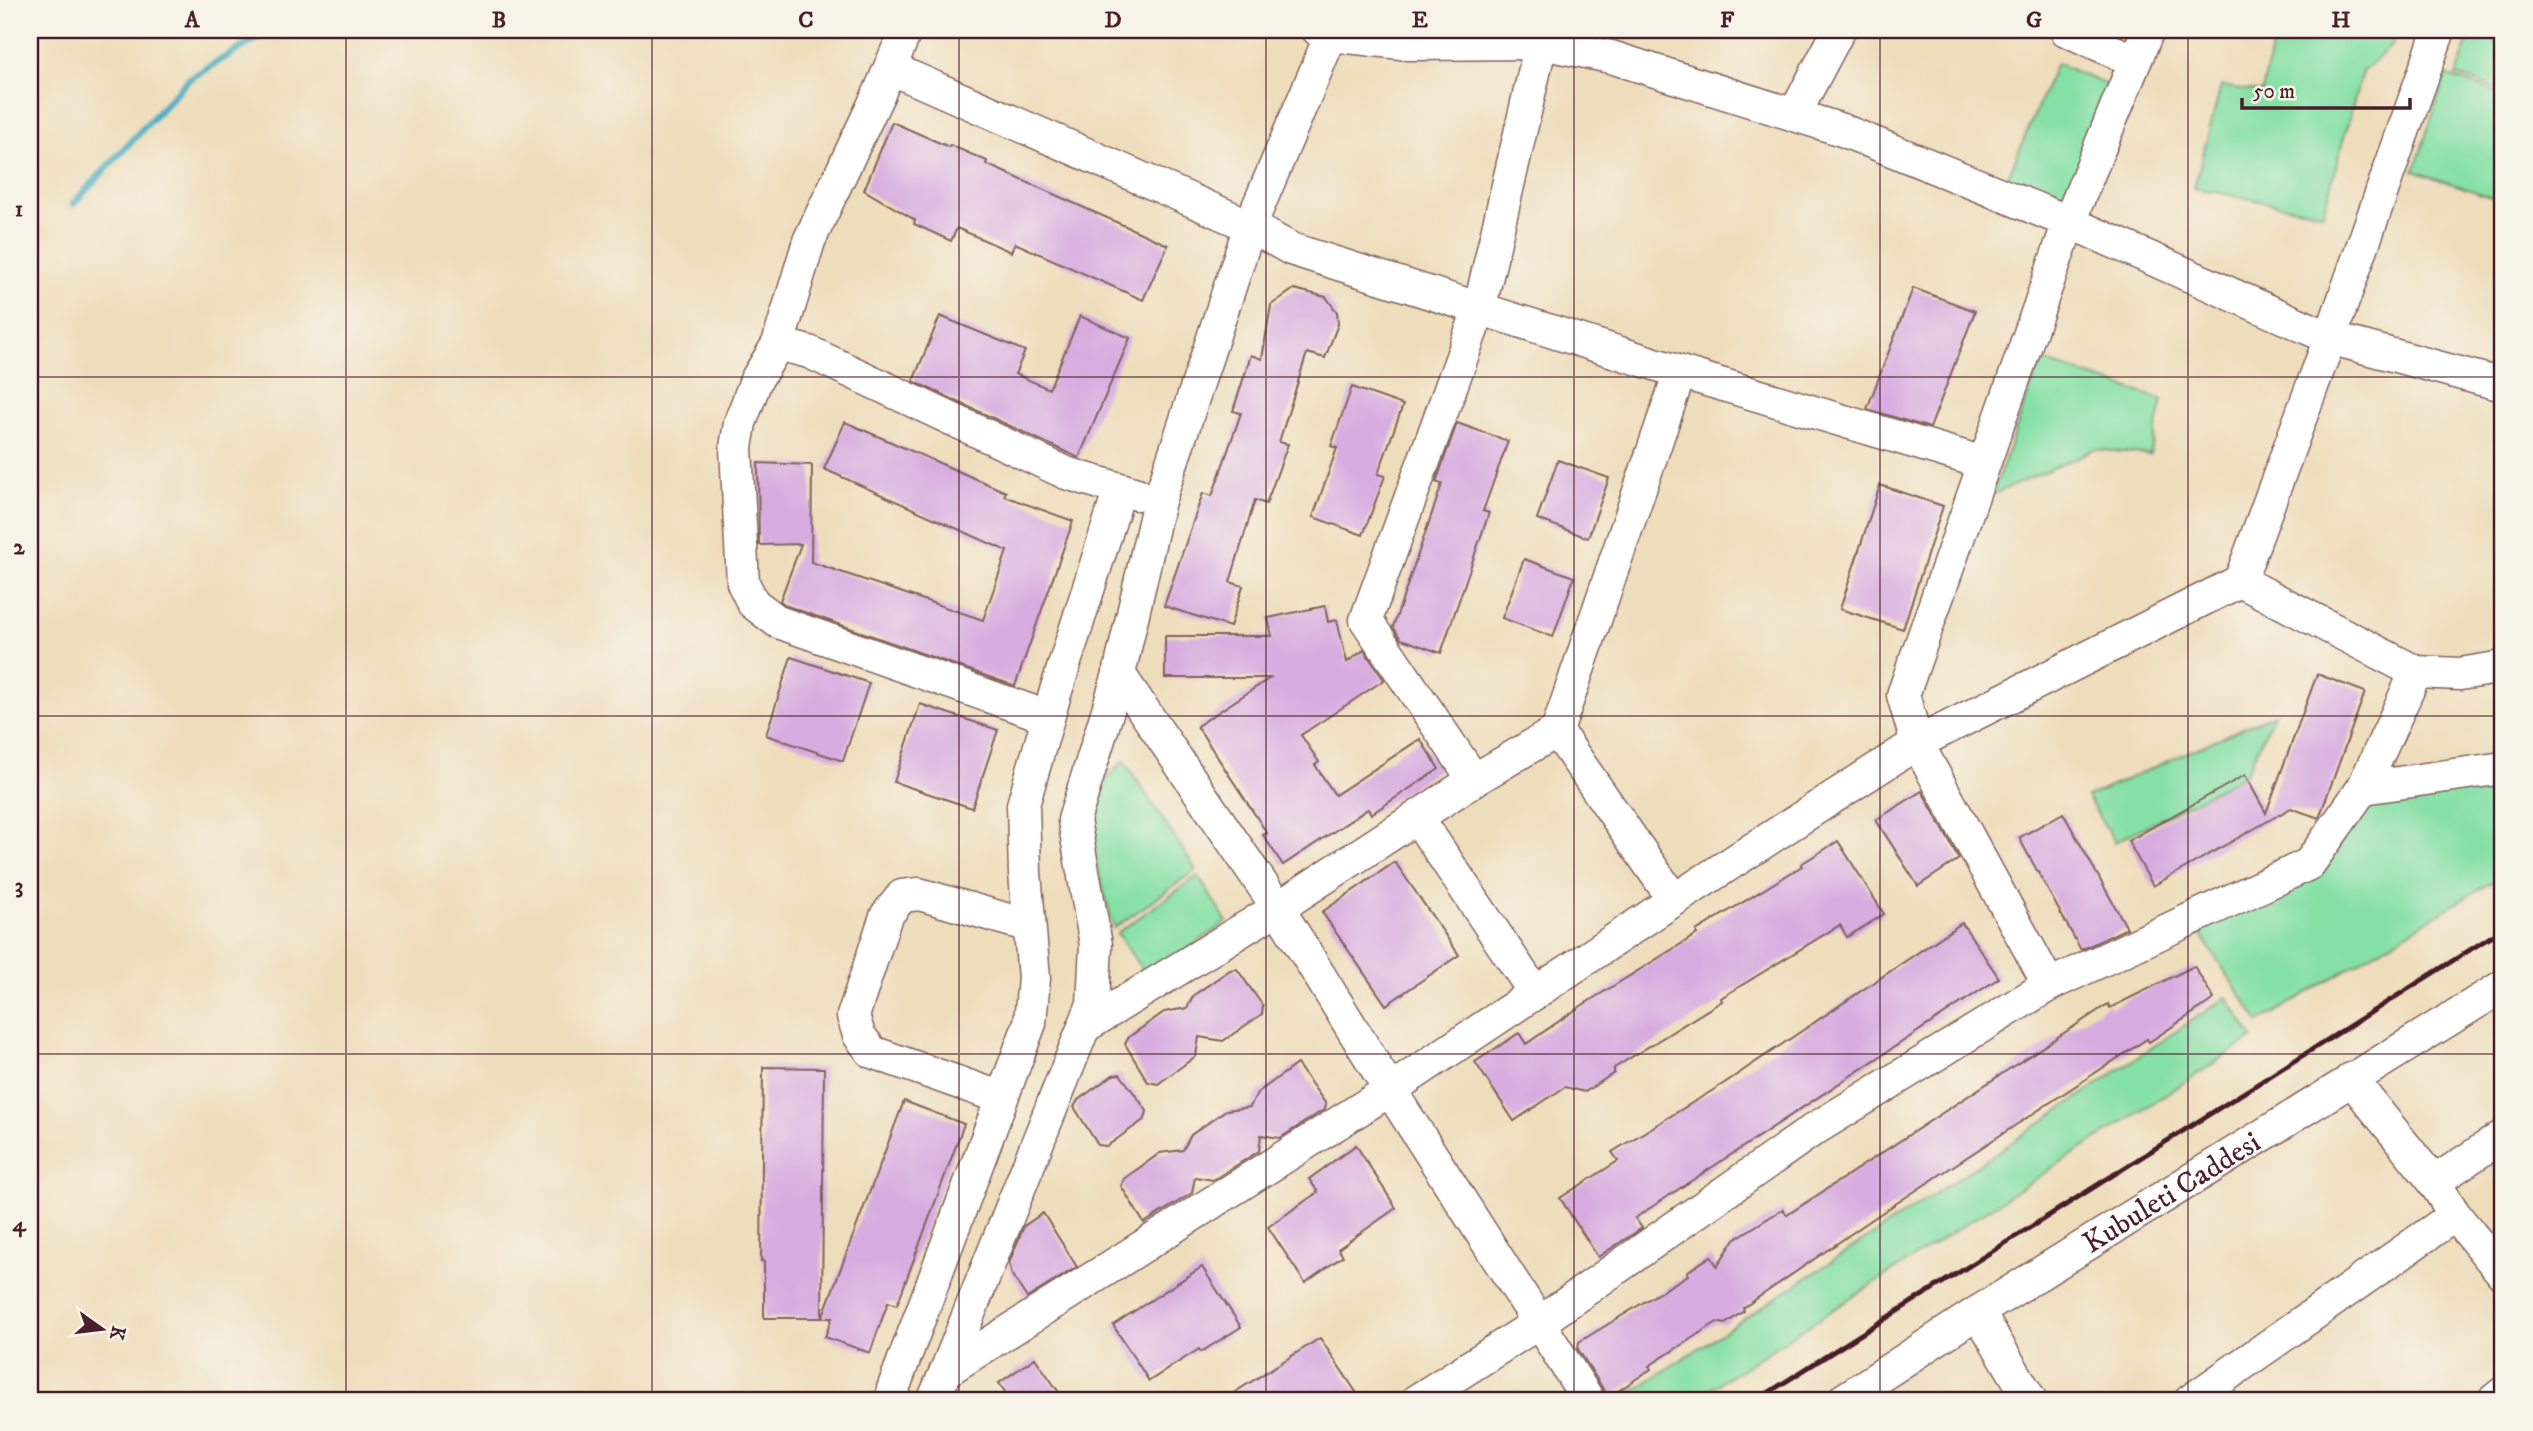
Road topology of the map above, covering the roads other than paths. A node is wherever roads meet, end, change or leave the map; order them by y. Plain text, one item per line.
1 (905, 30) edge
2 (1839, 30) edge
3 (2066, 30) edge
4 (2148, 30) edge
5 (2439, 30) edge
6 (1327, 32) edge
7 (1545, 36) edge
8 (2135, 61) junction
9 (890, 68) junction
10 (1794, 115) junction
11 (2069, 222) junction
12 (1250, 226) junction
13 (1479, 310) junction
14 (2330, 338) junction
15 (778, 344) junction
16 (1680, 372) junction
17 (2503, 385) edge
18 (1984, 463) junction
19 (1119, 489) junction
20 (1159, 500) junction
21 (2240, 581) junction
22 (2503, 667) edge
23 (2416, 672) junction
24 (1119, 674) junction
25 (1048, 717) junction
26 (1558, 731) junction
27 (1917, 743) junction
28 (2503, 768) edge
29 (1474, 780) junction
30 (2363, 788) junction
31 (1417, 817) junction
32 (1674, 900) junction
33 (1278, 908) junction
34 (1029, 926) junction
35 (2049, 985) junction
36 (2503, 986) edge
37 (1535, 993) junction
38 (1084, 1027) junction
39 (2351, 1079) junction
40 (1390, 1090) junction
41 (1002, 1098) junction
42 (2503, 1136) edge
43 (2434, 1182) junction
44 (2455, 1215) junction
45 (2503, 1274) edge
46 (1978, 1312) junction
47 (1540, 1322) junction
48 (946, 1371) junction
49 (893, 1389) dead end
50 (2503, 1393) edge
51 (933, 1401) edge
52 (1416, 1401) edge
53 (1590, 1401) edge
54 (1842, 1401) edge
55 (2031, 1401) edge
56 (2190, 1401) edge
57 (2493, 1401) edge

1 - 9 street
2 - 10 street
3 - 8 street
4 - 8 street
5 - 14 street
6 - 7 street
6 - 12 street
7 - 10 street
7 - 13 street
8 - 11 street
9 - 12 street
9 - 15 street
10 - 11 street
11 - 14 street
11 - 18 street
12 - 13 street
12 - 20 street
13 - 16 street
13 - 29 street
14 - 17 street
14 - 21 street
15 - 19 street
15 - 25 street
16 - 18 street
16 - 26 street
18 - 27 street
19 - 20 street
19 - 25 street
20 - 24 street
21 - 23 street
21 - 27 street
22 - 23 street
23 - 30 street
24 - 33 street
24 - 38 street
25 - 34 street
26 - 29 street
26 - 32 street
27 - 32 street
27 - 35 street
28 - 30 street
29 - 31 street
30 - 35 street
31 - 33 street
31 - 37 street
32 - 37 street
33 - 38 street
33 - 40 street
34 - 41 street
34 - 41 street
35 - 47 street
36 - 39 street, Kubuleti Caddesi
37 - 40 street
38 - 48 street
39 - 43 street
39 - 46 street, Kubuleti Caddesi
40 - 47 street
40 - 48 street
41 - 49 street
42 - 43 street
43 - 44 street
44 - 45 street
44 - 56 street
46 - 54 street, Kubuleti Caddesi
46 - 55 street
47 - 52 street
47 - 53 street
48 - 51 street
50 - 57 street

